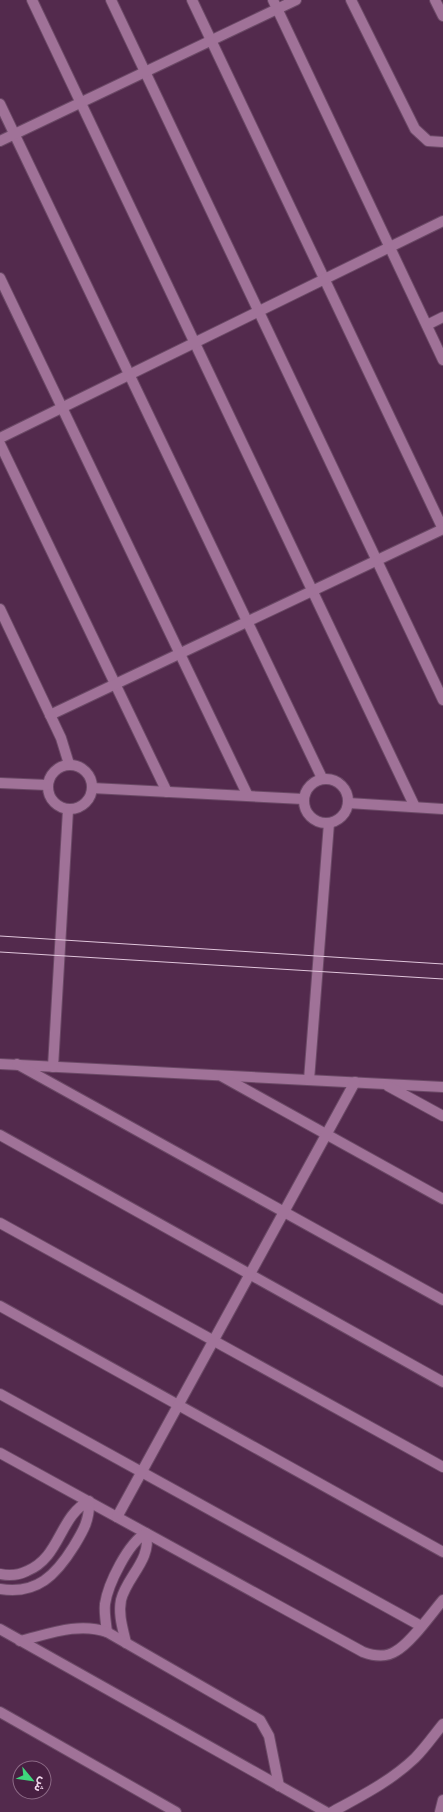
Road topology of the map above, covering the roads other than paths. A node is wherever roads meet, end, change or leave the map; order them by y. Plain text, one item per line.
1 (32, 0) edge
2 (111, 0) edge
3 (192, 0) edge
4 (296, 0) edge
5 (351, 0) edge
6 (435, 0) edge
7 (275, 5) edge
8 (443, 16) edge
9 (211, 40) junction
10 (145, 72) junction
11 (80, 103) junction
12 (0, 104) edge
13 (14, 134) junction
14 (0, 141) edge
15 (443, 142) edge
16 (443, 221) edge
17 (390, 247) junction
18 (0, 278) edge
19 (324, 279) junction
20 (259, 311) junction
21 (443, 317) edge
22 (427, 325) junction
23 (195, 343) junction
24 (443, 360) edge
25 (130, 375) junction
26 (62, 408) junction
27 (0, 438) edge
28 (0, 444) edge
29 (443, 529) edge
30 (377, 560) junction
31 (312, 590) junction
32 (0, 609) edge
33 (247, 621) junction
34 (180, 653) junction
35 (114, 683) junction
36 (443, 700) edge
37 (50, 715) junction
38 (68, 764) junction
39 (322, 778) junction
40 (0, 783) edge
41 (47, 785) junction
42 (92, 788) junction
43 (167, 792) junction
44 (248, 796) junction
45 (303, 799) junction
46 (348, 803) junction
47 (415, 807) junction
48 (443, 809) edge
49 (68, 810) junction
50 (329, 823) junction
51 (0, 1064) edge
52 (18, 1064) junction
53 (53, 1066) junction
54 (220, 1075) junction
55 (309, 1080) junction
56 (355, 1082) junction
57 (384, 1084) junction
58 (443, 1087) edge
59 (443, 1116) edge
60 (326, 1134) junction
61 (0, 1135) edge
62 (443, 1199) edge
63 (284, 1212) junction
64 (0, 1223) edge
65 (250, 1274) junction
66 (443, 1300) edge
67 (0, 1306) edge
68 (213, 1340) junction
69 (443, 1382) edge
70 (0, 1394) edge
71 (178, 1405) junction
72 (0, 1453) edge
73 (443, 1467) edge
74 (142, 1472) junction
75 (89, 1501) junction
76 (117, 1517) junction
77 (146, 1533) junction
78 (443, 1552) edge
79 (0, 1574) edge
80 (0, 1589) edge
81 (443, 1600) edge
82 (421, 1626) junction
83 (0, 1629) edge
84 (107, 1632) junction
85 (20, 1641) junction
86 (126, 1643) junction
87 (0, 1712) edge
88 (443, 1724) edge
89 (279, 1786) junction
90 (443, 1800) edge
91 (176, 1812) edge
92 (326, 1812) edge
93 (332, 1812) edge
94 (440, 1812) edge

1 - 11 street
2 - 10 street
3 - 9 street
4 - 7 street
5 - 15 street
6 - 8 street
7 - 9 street
7 - 17 street
9 - 10 street
9 - 19 street
10 - 11 street
10 - 20 street
11 - 13 street
11 - 23 street
12 - 13 street
13 - 14 street
13 - 25 street
16 - 17 street
17 - 19 street
17 - 22 street
18 - 26 street
19 - 20 street
19 - 29 street
20 - 23 street
20 - 30 street
21 - 22 street
22 - 24 street
23 - 25 street
23 - 31 street
25 - 26 street
25 - 33 street
26 - 27 street
26 - 34 street
28 - 35 street
29 - 30 street
30 - 31 street
30 - 36 street
31 - 33 street
31 - 47 street
32 - 37 street
33 - 34 street
33 - 39 street
34 - 35 street
34 - 44 street
35 - 37 street
35 - 43 street
37 - 38 street
38 - 41 street
38 - 42 street
39 - 45 street
39 - 46 street
40 - 41 street
41 - 49 street
42 - 43 street
42 - 49 street
43 - 44 street
44 - 45 street
45 - 50 street
46 - 47 street
46 - 50 street
47 - 48 street
49 - 53 street
50 - 55 street
51 - 52 street
52 - 53 street
52 - 63 street
53 - 54 street
54 - 55 street
54 - 60 street
55 - 56 street
56 - 57 street
56 - 60 street
57 - 58 street
57 - 59 street
60 - 62 street
60 - 63 street
61 - 65 street
63 - 65 street
63 - 66 street
64 - 68 street
65 - 68 street
65 - 69 street
67 - 71 street
68 - 71 street
68 - 73 street
70 - 74 street
71 - 74 street
71 - 78 street
72 - 75 street
74 - 76 street
74 - 82 street
75 - 76 street
75 - 79 street
75 - 80 street
76 - 77 street
77 - 82 street
77 - 84 street
77 - 86 street
81 - 82 street
83 - 85 street
84 - 85 street
84 - 86 street
85 - 89 street
86 - 89 street
87 - 91 street
88 - 93 street
89 - 92 street
90 - 94 street

